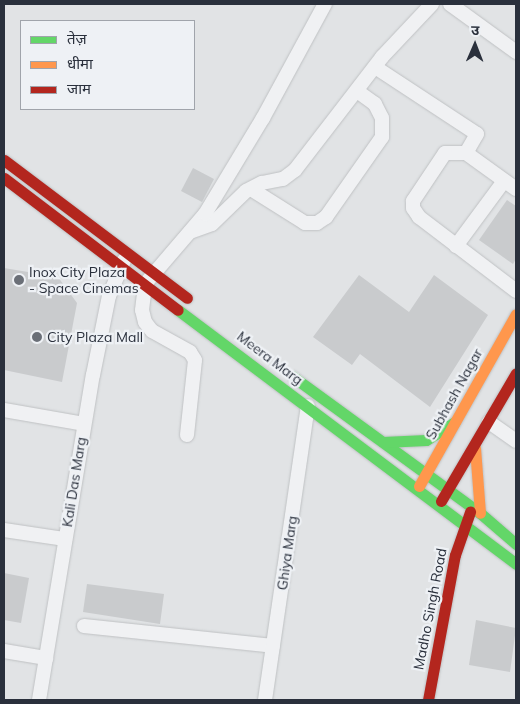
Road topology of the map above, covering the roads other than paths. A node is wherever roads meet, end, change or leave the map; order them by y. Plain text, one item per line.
1 (325, 4) edge
2 (432, 4) edge
3 (450, 4) edge
4 (516, 52) edge
5 (376, 67) junction
6 (357, 90) junction
7 (466, 153) junction
8 (4, 160) edge
9 (4, 178) edge
10 (504, 181) junction
11 (251, 188) junction
12 (516, 190) edge
13 (190, 232) junction
14 (456, 246) junction
15 (129, 253) junction
16 (120, 266) junction
17 (154, 272) junction
18 (145, 284) junction
19 (516, 291) edge
20 (201, 308) dead end
21 (516, 314) edge
22 (283, 369) dead end
23 (516, 373) edge
24 (308, 406) junction
25 (4, 410) edge
26 (455, 422) junction
27 (489, 422) junction
28 (84, 424) junction
29 (187, 435) dead end
30 (516, 441) edge
31 (383, 442) junction
32 (475, 448) junction
33 (428, 474) junction
34 (417, 489) junction
35 (448, 490) junction
36 (438, 504) junction
37 (476, 511) junction
38 (464, 524) junction
39 (4, 530) edge
40 (65, 539) junction
41 (516, 544) edge
42 (516, 564) edge
43 (84, 626) dead end
44 (273, 646) junction
45 (4, 651) edge
46 (46, 658) junction
47 (39, 700) edge
48 (265, 700) edge
49 (428, 700) edge

1 - 13 street
2 - 5 street
3 - 4 street
5 - 6 street
5 - 7 street
6 - 11 street
6 - 11 street
7 - 10 street
7 - 14 street
8 - 15 main road
9 - 16 main road, Meera Marg
10 - 12 street
10 - 14 street
11 - 13 street
13 - 17 street
14 - 19 street
15 - 16 street, Kali Das Marg
15 - 17 main road
16 - 18 main road, Meera Marg
16 - 28 street, Kali Das Marg
17 - 18 street
17 - 20 main road
18 - 24 main road, Meera Marg
18 - 29 street
21 - 26 main road, Subhash Nagar
22 - 31 main road, Meera Marg
23 - 27 main road
24 - 34 main road, Meera Marg
24 - 44 street, Ghiya Marg
25 - 28 street
26 - 31 main road
26 - 33 main road, Subhash Nagar
27 - 30 street
27 - 32 main road
28 - 40 street, Kali Das Marg
31 - 33 main road, Meera Marg
32 - 35 main road
32 - 37 main road
33 - 34 main road, Subhash Nagar
33 - 35 main road, Meera Marg
34 - 36 main road, Meera Marg
35 - 36 main road
35 - 37 main road, Meera Marg
36 - 38 main road, Meera Marg
37 - 38 main road, Madho Singh Road
37 - 41 main road, Meera Marg
38 - 42 main road, Meera Marg
38 - 49 main road, Madho Singh Road
39 - 40 street
40 - 46 street, Kali Das Marg
43 - 44 street
44 - 48 street, Ghiya Marg
45 - 46 street
46 - 47 street, Kali Das Marg

